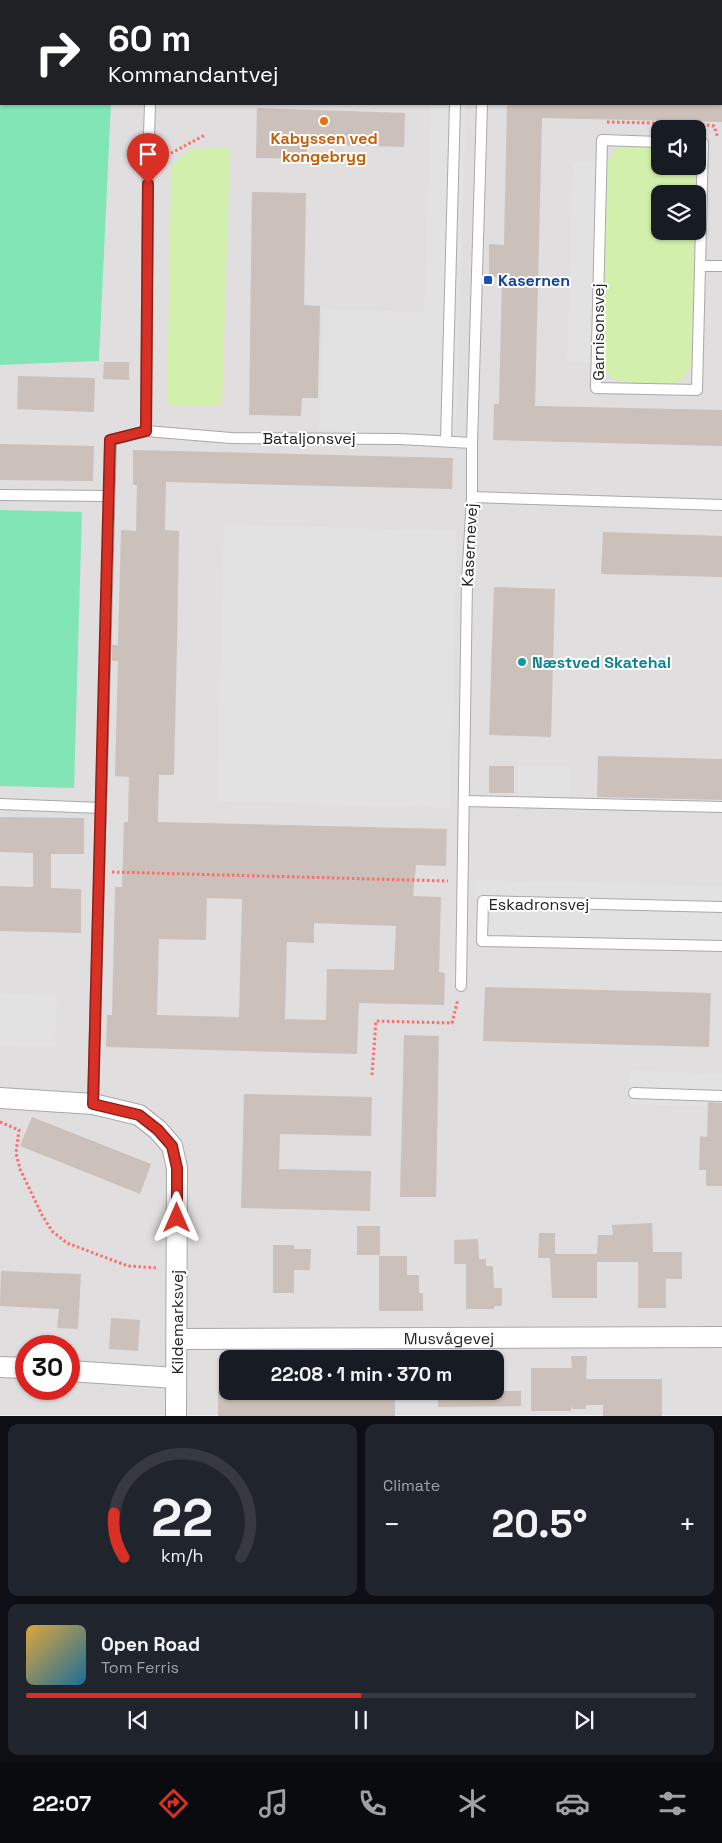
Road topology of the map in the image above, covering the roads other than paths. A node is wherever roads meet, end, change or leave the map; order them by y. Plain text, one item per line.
1 (150, 105) edge
2 (455, 105) edge
3 (482, 105) edge
4 (651, 142) edge
5 (702, 175) edge
6 (700, 266) junction
7 (722, 266) edge
8 (146, 431) junction
9 (446, 441) junction
10 (472, 443) junction
11 (0, 495) edge
12 (109, 496) junction
13 (472, 497) junction
14 (722, 505) edge
15 (464, 802) junction
16 (0, 804) edge
17 (722, 807) edge
18 (101, 808) junction
19 (722, 907) edge
20 (722, 946) edge
21 (461, 986) road end
22 (634, 1093) dead end
23 (722, 1096) edge
24 (0, 1098) edge
25 (93, 1104) junction
26 (722, 1337) edge
27 (177, 1339) junction
28 (0, 1366) edge
29 (15, 1367) edge
30 (80, 1372) edge
31 (176, 1378) junction
32 (176, 1416) edge

1 - 8 lane
2 - 9 lane
3 - 10 lane, Kasernevej
4 - 6 lane, Garnisonsvej
5 - 6 lane, Garnisonsvej
6 - 7 lane
8 - 9 lane, Bataljonsvej
8 - 12 lane, Bataljonsvej
9 - 10 lane, Bataljonsvej
10 - 13 lane, Kasernevej
11 - 12 lane
12 - 18 lane
13 - 14 lane
13 - 15 lane, Kasernevej
15 - 17 lane
15 - 21 lane, Kasernevej
16 - 18 lane
18 - 25 lane
19 - 20 lane, Eskadronsvej
22 - 23 lane
24 - 25 street, Kildemarksvej
25 - 27 street, Kildemarksvej
26 - 27 street, Musvågevej
27 - 31 street, Kildemarksvej
28 - 29 street
30 - 31 street
31 - 32 street, Kildemarksvej

